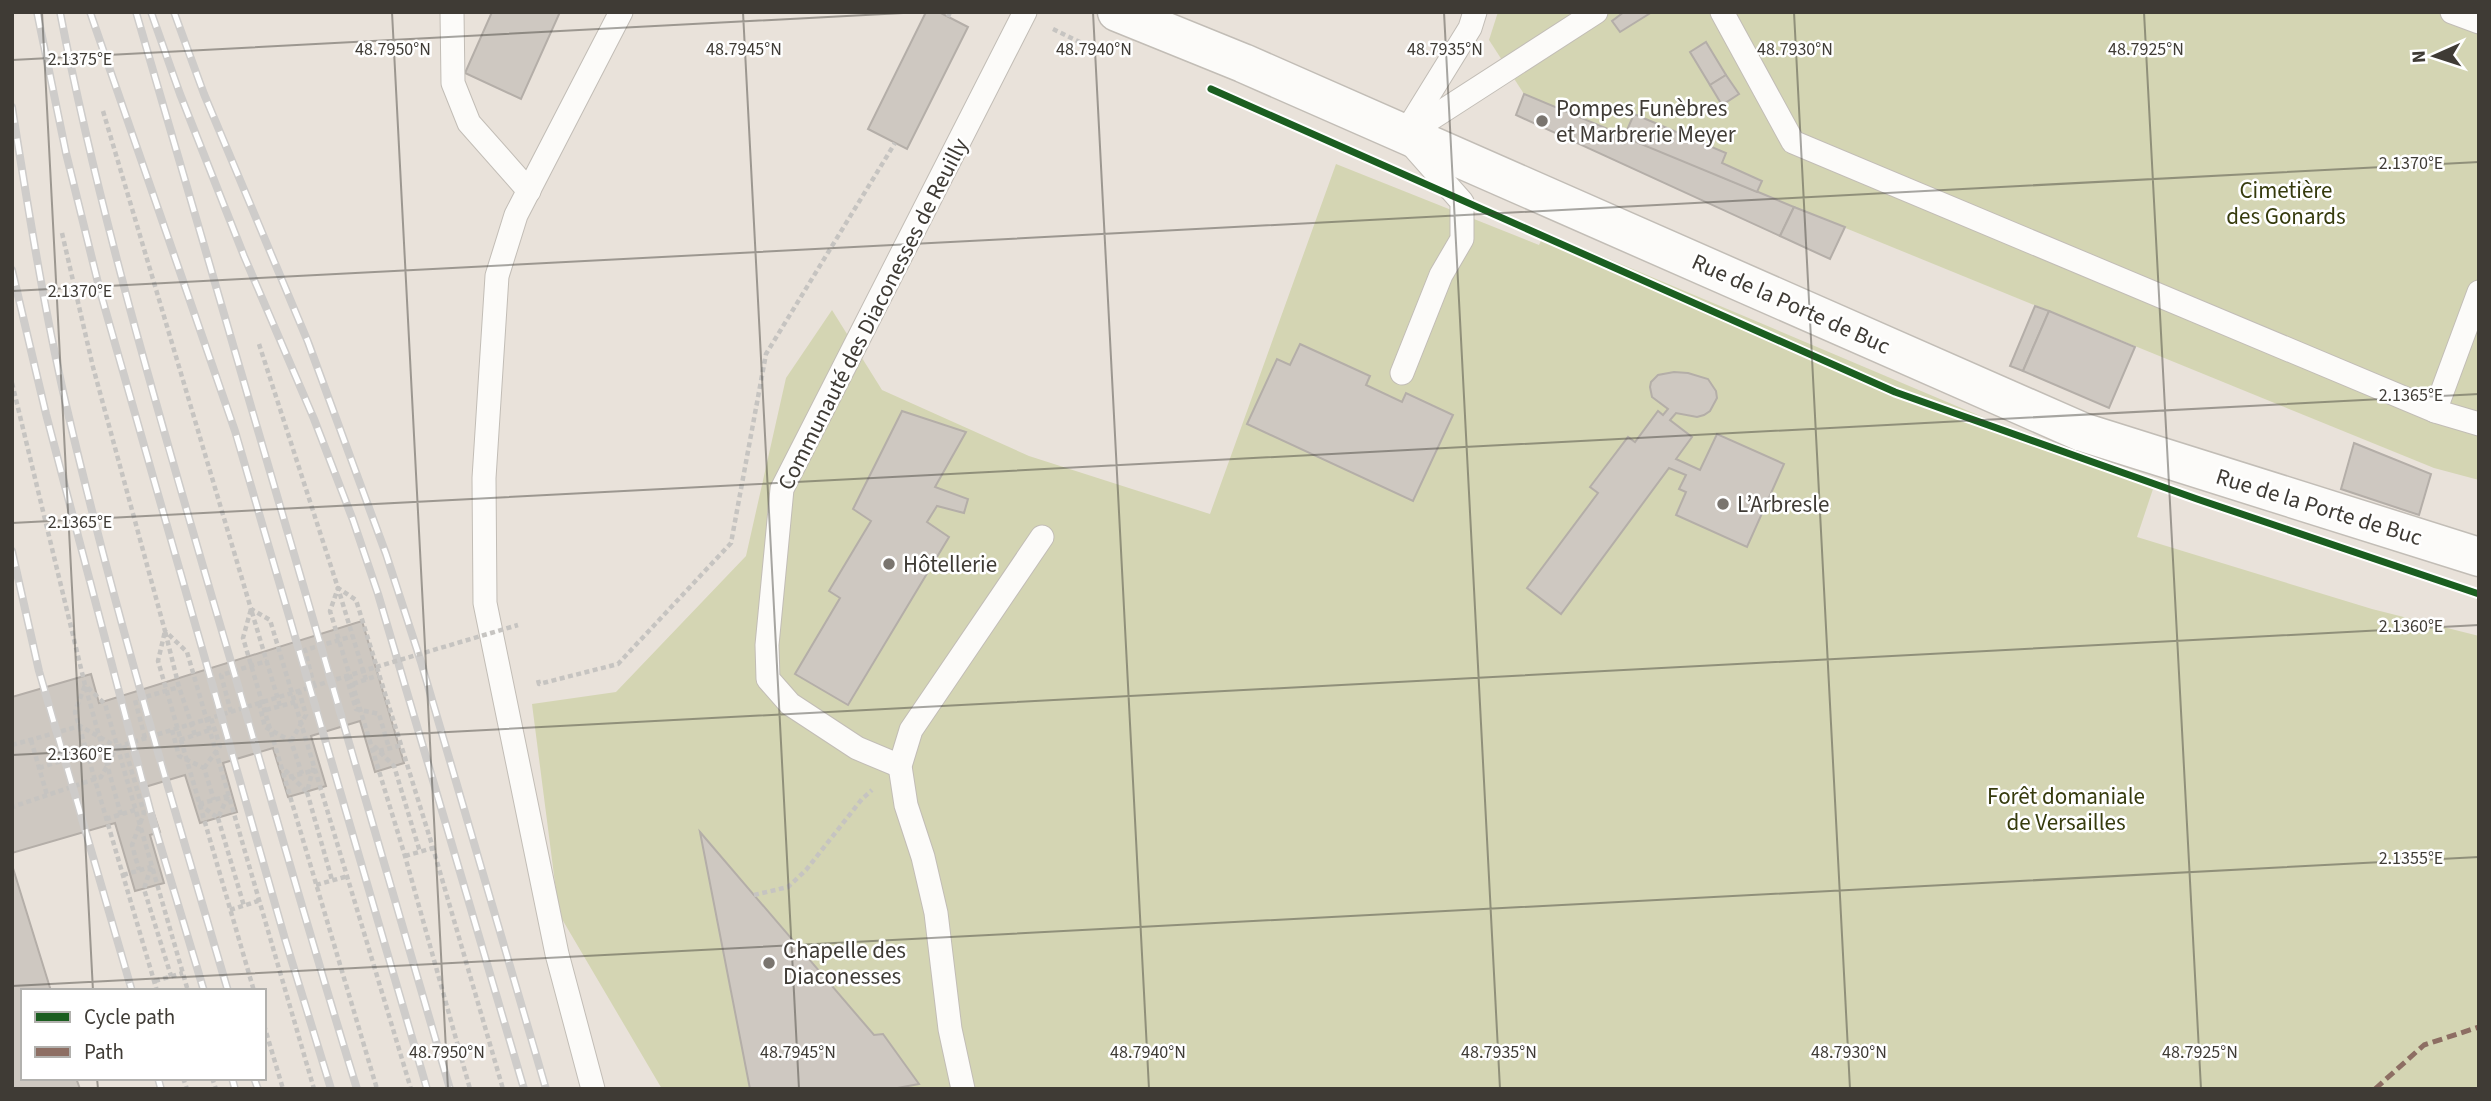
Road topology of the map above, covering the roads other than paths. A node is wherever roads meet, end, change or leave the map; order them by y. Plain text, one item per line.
1 (452, 12) edge
2 (621, 12) edge
3 (1025, 12) edge
4 (1117, 12) edge
5 (1475, 12) edge
6 (1597, 12) edge
7 (1722, 12) edge
8 (2452, 12) edge
9 (2479, 22) edge
10 (1404, 136) junction
11 (529, 191) junction
12 (2479, 292) edge
13 (1402, 373) dead end
14 (2435, 411) junction
15 (2479, 424) edge
16 (1042, 537) dead end
17 (2479, 557) edge
18 (900, 766) junction
19 (593, 1089) edge
20 (962, 1089) edge

1 - 11 lane
2 - 11 lane
3 - 18 lane, Communauté des Diaconesses de Reuilly
4 - 10 main road, Rue de la Porte de Buc
5 - 10 lane
6 - 10 lane
7 - 14 lane
8 - 9 lane
10 - 13 lane
10 - 17 main road, Rue de la Porte de Buc
11 - 19 lane
12 - 14 lane
14 - 15 lane
16 - 18 lane
18 - 20 lane

